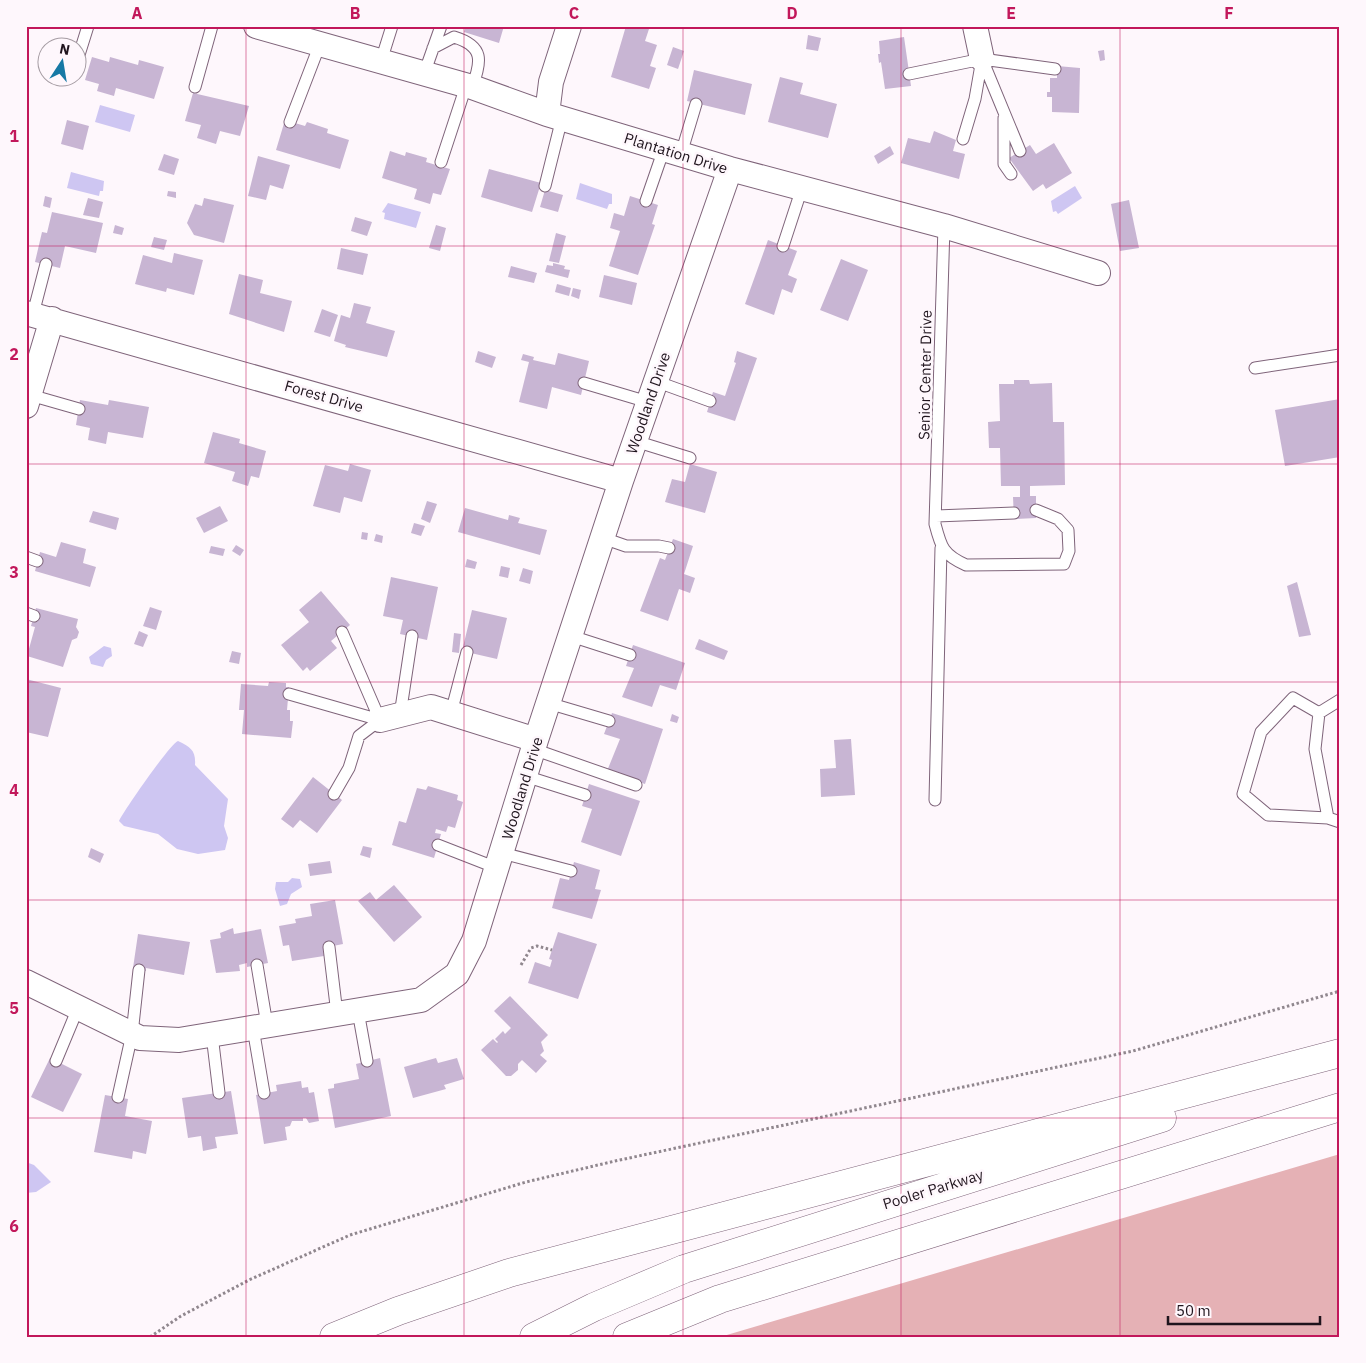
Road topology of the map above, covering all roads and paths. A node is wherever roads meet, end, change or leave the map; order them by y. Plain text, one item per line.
1 (88, 26) edge
2 (212, 26) edge
3 (256, 26) edge
4 (392, 26) edge
5 (440, 26) edge
6 (569, 26) edge
7 (975, 26) edge
8 (84, 38) edge
9 (320, 44) junction
10 (433, 48) junction
11 (982, 59) junction
12 (381, 61) junction
13 (1055, 69) dead end
14 (424, 74) junction
15 (909, 74) dead end
16 (469, 86) junction
17 (195, 87) dead end
18 (696, 104) dead end
19 (1004, 114) junction
20 (554, 116) junction
21 (290, 122) dead end
22 (963, 139) dead end
23 (1020, 151) dead end
24 (673, 152) junction
25 (441, 162) dead end
26 (730, 169) junction
27 (1011, 174) dead end
28 (545, 186) dead end
29 (802, 188) junction
30 (646, 201) dead end
31 (944, 226) junction
32 (784, 246) dead end
33 (46, 264) dead end
34 (1098, 273) dead end
35 (37, 315) edge
36 (1340, 355) edge
37 (1255, 368) dead end
38 (584, 383) dead end
39 (652, 391) junction
40 (28, 400) edge
41 (710, 401) dead end
42 (79, 409) dead end
43 (635, 441) junction
44 (690, 458) dead end
45 (621, 481) junction
46 (1036, 510) dead end
47 (1014, 513) dead end
48 (936, 520) junction
49 (603, 538) junction
50 (669, 548) dead end
51 (941, 548) junction
52 (342, 632) dead end
53 (412, 636) dead end
54 (571, 636) junction
55 (467, 652) dead end
56 (630, 655) dead end
57 (289, 694) dead end
58 (1340, 700) edge
59 (548, 703) junction
60 (1319, 712) junction
61 (451, 713) junction
62 (390, 718) junction
63 (609, 721) dead end
64 (535, 745) junction
65 (525, 776) junction
66 (636, 785) dead end
67 (334, 794) dead end
68 (586, 794) dead end
69 (935, 800) dead end
70 (1328, 818) junction
71 (1340, 822) edge
72 (438, 845) dead end
73 (499, 860) junction
74 (571, 871) dead end
75 (329, 947) dead end
76 (552, 950) dead end
77 (258, 965) dead end
78 (521, 965) dead end
79 (139, 970) dead end
80 (28, 988) edge
81 (1340, 991) edge
82 (78, 1008) junction
83 (347, 1012) junction
84 (260, 1027) junction
85 (132, 1034) junction
86 (212, 1034) junction
87 (1340, 1053) edge
88 (56, 1061) dead end
89 (367, 1061) dead end
90 (1340, 1062) edge
91 (219, 1093) dead end
92 (264, 1093) dead end
93 (118, 1097) dead end
94 (1340, 1107) edge
95 (150, 1337) edge
96 (334, 1337) edge
97 (534, 1337) edge
98 (627, 1337) edge

1 - 8 lane
2 - 17 lane
3 - 9 street, Plantation Drive
4 - 12 lane
5 - 10 lane
6 - 20 street
7 - 11 street
9 - 12 street, Plantation Drive
9 - 21 lane
10 - 14 lane
10 - 16 lane
11 - 13 lane
11 - 15 lane
11 - 19 lane
11 - 22 lane
12 - 14 street, Plantation Drive
14 - 16 street, Plantation Drive
16 - 20 street, Plantation Drive
16 - 25 lane
18 - 24 lane
19 - 23 lane
19 - 27 lane
20 - 24 street, Plantation Drive
20 - 28 lane
24 - 26 street, Plantation Drive
24 - 30 lane
26 - 29 street, Plantation Drive
26 - 39 street, Woodland Drive
29 - 31 street, Plantation Drive
29 - 32 lane
31 - 34 street, Plantation Drive
31 - 48 lane, Senior Center Drive
33 - 35 lane
35 - 40 street
35 - 45 street, Forest Drive
36 - 37 lane
38 - 39 lane
39 - 41 lane
39 - 43 street, Woodland Drive
40 - 42 lane
43 - 44 lane
43 - 45 street, Woodland Drive
45 - 49 street, Woodland Drive
46 - 51 lane
47 - 48 lane
48 - 51 lane, Senior Center Drive
49 - 50 lane
49 - 54 street, Woodland Drive
51 - 69 lane, Senior Center Drive
52 - 62 lane
53 - 62 lane
54 - 56 lane
54 - 59 street, Woodland Drive
55 - 61 lane
57 - 62 lane
58 - 60 lane
59 - 63 lane
59 - 64 street, Woodland Drive
60 - 70 lane
60 - 70 lane
61 - 62 street
61 - 64 street
62 - 67 lane
64 - 65 street, Woodland Drive
64 - 66 lane
65 - 68 lane
65 - 73 street, Woodland Drive
70 - 71 lane
72 - 73 lane
73 - 74 lane
73 - 83 street, Woodland Drive
75 - 83 lane
76 - 78 path
77 - 84 lane
79 - 85 lane
80 - 82 street, Woodland Drive
81 - 95 path
82 - 85 street, Woodland Drive
82 - 88 lane
83 - 84 street, Woodland Drive
83 - 89 lane
84 - 86 street, Woodland Drive
84 - 92 lane
85 - 86 street, Woodland Drive
85 - 93 lane
86 - 91 lane
87 - 96 main road
90 - 97 main road, Pooler Parkway
94 - 98 main road

